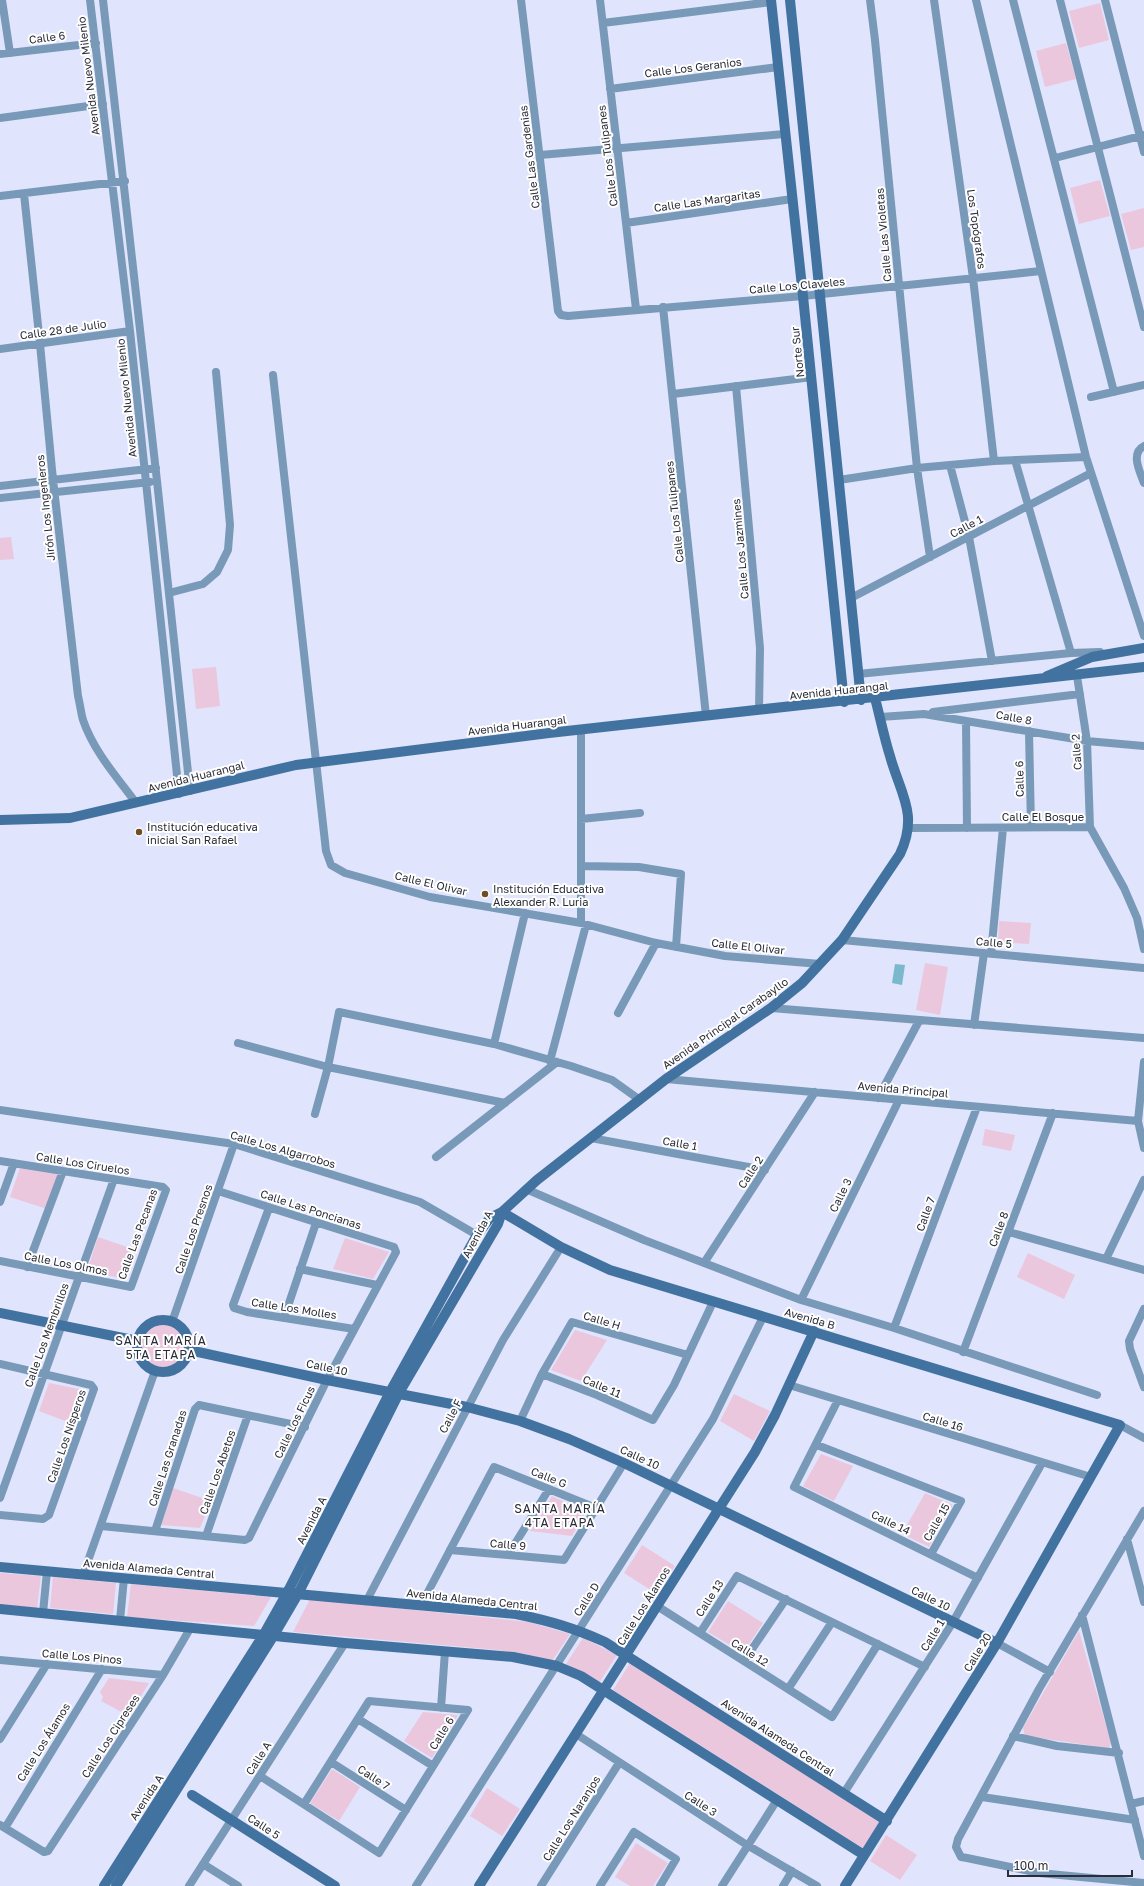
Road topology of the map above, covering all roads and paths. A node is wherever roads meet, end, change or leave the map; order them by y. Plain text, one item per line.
1 (2, 0) edge
2 (91, 0) edge
3 (103, 0) edge
4 (521, 0) edge
5 (600, 0) edge
6 (790, 0) edge
7 (870, 0) edge
8 (934, 0) edge
9 (976, 0) edge
10 (1013, 0) edge
11 (1060, 0) edge
12 (1105, 0) edge
13 (771, 1) edge
14 (603, 23) junction
15 (96, 43) junction
16 (10, 53) junction
17 (0, 54) edge
18 (778, 67) junction
19 (610, 89) junction
20 (103, 104) junction
21 (0, 118) edge
22 (784, 134) junction
23 (1142, 135) edge
24 (1099, 146) junction
25 (617, 148) junction
26 (1144, 152) edge
27 (540, 155) junction
28 (1054, 158) junction
29 (125, 181) junction
30 (112, 182) junction
31 (0, 191) edge
32 (24, 194) junction
33 (0, 196) edge
34 (792, 199) junction
35 (626, 223) junction
36 (1041, 271) junction
37 (973, 278) junction
38 (899, 286) junction
39 (820, 294) junction
40 (803, 296) junction
41 (662, 307) junction
42 (636, 309) junction
43 (558, 311) joint
44 (1144, 327) edge
45 (130, 331) junction
46 (40, 344) junction
47 (0, 349) edge
48 (216, 372) dead end
49 (273, 375) dead end
50 (812, 377) junction
51 (1144, 385) edge
52 (736, 386) junction
53 (1114, 392) junction
54 (672, 394) junction
55 (1091, 397) dead end
56 (1144, 446) edge
57 (1086, 457) junction
58 (1015, 460) junction
59 (994, 461) junction
60 (950, 465) junction
61 (156, 468) junction
62 (917, 468) junction
63 (144, 470) junction
64 (1091, 473) junction
65 (52, 480) junction
66 (839, 480) junction
67 (158, 481) junction
68 (146, 482) junction
69 (1144, 483) edge
70 (0, 486) edge
71 (54, 492) junction
72 (0, 498) edge
73 (1029, 505) junction
74 (969, 537) junction
75 (930, 557) junction
76 (169, 593) junction
77 (851, 598) junction
78 (1144, 636) edge
79 (1144, 648) edge
80 (1116, 652) junction
81 (1071, 653) junction
82 (992, 661) junction
83 (1144, 667) edge
84 (858, 674) junction
85 (1077, 676) junction
86 (1042, 678) junction
87 (1080, 694) junction
88 (875, 698) junction
89 (861, 700) junction
90 (844, 702) junction
91 (759, 710) junction
92 (924, 714) junction
93 (706, 716) junction
94 (880, 717) junction
95 (966, 721) junction
96 (581, 730) junction
97 (1029, 731) junction
98 (1087, 741) junction
99 (1144, 746) edge
100 (316, 763) junction
101 (190, 790) junction
102 (179, 794) junction
103 (136, 803) junction
104 (640, 813) dead end
105 (581, 819) junction
106 (0, 820) edge
107 (1030, 827) junction
108 (1090, 827) junction
109 (909, 828) junction
110 (967, 828) junction
111 (1003, 828) junction
112 (581, 866) junction
113 (525, 913) junction
114 (584, 924) junction
115 (842, 940) junction
116 (656, 942) junction
117 (676, 947) junction
118 (1144, 949) edge
119 (988, 954) junction
120 (820, 964) junction
121 (1144, 968) edge
122 (771, 1008) junction
123 (618, 1013) dead end
124 (920, 1021) junction
125 (974, 1025) junction
126 (1144, 1038) edge
127 (238, 1043) dead end
128 (494, 1044) junction
129 (554, 1062) junction
130 (1144, 1062) edge
131 (328, 1067) junction
132 (666, 1080) junction
133 (814, 1092) junction
134 (878, 1098) junction
135 (640, 1100) junction
136 (899, 1100) junction
137 (505, 1103) junction
138 (977, 1107) junction
139 (0, 1110) edge
140 (1053, 1113) junction
141 (315, 1114) dead end
142 (1138, 1121) junction
143 (591, 1138) junction
144 (234, 1144) junction
145 (1144, 1148) edge
146 (436, 1157) dead end
147 (0, 1161) edge
148 (14, 1163) junction
149 (764, 1170) junction
150 (63, 1171) junction
151 (114, 1179) junction
152 (1144, 1180) edge
153 (163, 1187) joint
154 (526, 1189) junction
155 (218, 1191) junction
156 (0, 1202) edge
157 (268, 1208) junction
158 (502, 1212) junction
159 (316, 1223) junction
160 (1008, 1232) junction
161 (476, 1235) junction
162 (561, 1247) junction
163 (396, 1249) joint
164 (1106, 1259) junction
165 (0, 1261) edge
166 (704, 1263) junction
167 (28, 1267) junction
168 (300, 1269) junction
169 (1144, 1270) edge
170 (79, 1277) junction
171 (377, 1285) junction
172 (128, 1287) joint
173 (801, 1300) junction
174 (713, 1302) junction
175 (1144, 1309) edge
176 (0, 1313) edge
177 (763, 1317) junction
178 (284, 1318) junction
179 (172, 1322) junction
180 (61, 1325) junction
181 (894, 1328) junction
182 (354, 1329) junction
183 (814, 1331) junction
184 (138, 1341) junction
185 (189, 1350) junction
186 (964, 1352) junction
187 (688, 1355) junction
188 (0, 1364) edge
189 (155, 1371) junction
190 (44, 1374) junction
191 (542, 1374) junction
192 (328, 1380) junction
193 (789, 1385) junction
194 (1144, 1387) edge
195 (375, 1389) junction
196 (395, 1393) junction
197 (1097, 1395) dead end
198 (838, 1400) junction
199 (383, 1405) junction
200 (467, 1407) junction
201 (248, 1415) junction
202 (520, 1421) junction
203 (1120, 1425) junction
204 (305, 1427) junction
205 (1144, 1438) edge
206 (817, 1445) junction
207 (624, 1463) junction
208 (1042, 1463) junction
209 (1090, 1477) junction
210 (672, 1486) junction
211 (550, 1489) junction
212 (0, 1498) edge
213 (596, 1508) junction
214 (718, 1509) junction
215 (1144, 1511) edge
216 (0, 1516) edge
217 (101, 1526) junction
218 (155, 1531) junction
219 (206, 1536) junction
220 (1127, 1539) junction
221 (450, 1550) junction
222 (931, 1554) junction
223 (508, 1555) junction
224 (0, 1567) edge
225 (47, 1572) junction
226 (83, 1575) junction
227 (124, 1578) junction
228 (978, 1578) junction
229 (287, 1593) junction
230 (298, 1594) junction
231 (786, 1599) junction
232 (367, 1600) junction
233 (1144, 1602) edge
234 (421, 1605) junction
235 (657, 1606) junction
236 (0, 1609) edge
237 (43, 1613) junction
238 (1082, 1615) junction
239 (120, 1620) junction
240 (832, 1622) junction
241 (953, 1622) junction
242 (191, 1627) junction
243 (579, 1630) junction
244 (700, 1633) junction
245 (269, 1634) junction
246 (345, 1643) junction
247 (997, 1643) junction
248 (878, 1644) junction
249 (445, 1651) junction
250 (626, 1655) junction
251 (0, 1660) edge
252 (744, 1661) junction
253 (47, 1664) junction
254 (557, 1666) junction
255 (925, 1667) junction
256 (102, 1669) junction
257 (1050, 1672) junction
258 (163, 1675) junction
259 (788, 1689) junction
260 (603, 1690) junction
261 (441, 1708) junction
262 (358, 1719) junction
263 (576, 1734) junction
264 (1013, 1736) junction
265 (0, 1739) edge
266 (1119, 1753) junction
267 (331, 1762) junction
268 (619, 1763) junction
269 (434, 1766) junction
270 (260, 1776) junction
271 (179, 1787) junction
272 (844, 1793) junction
273 (192, 1795) joint
274 (982, 1797) junction
275 (777, 1800) junction
276 (1144, 1801) edge
277 (304, 1804) junction
278 (1131, 1804) junction
279 (406, 1810) junction
280 (231, 1820) junction
281 (1135, 1820) junction
282 (887, 1821) junction
283 (2, 1826) edge
284 (747, 1846) junction
285 (864, 1855) junction
286 (1144, 1856) edge
287 (203, 1864) junction
288 (792, 1871) junction
289 (1144, 1883) edge
290 (104, 1886) edge
291 (116, 1886) edge
292 (189, 1886) edge
293 (238, 1886) edge
294 (335, 1886) edge
295 (416, 1886) edge
296 (479, 1886) edge
297 (541, 1886) edge
298 (600, 1886) edge
299 (660, 1886) edge
300 (722, 1886) edge
301 (783, 1886) edge
302 (817, 1886) edge
303 (845, 1886) edge

1 - 16 street
2 - 15 street, Avenida Nuevo Milenio
3 - 29 street, Avenida Nuevo Milenio
4 - 27 street, Calle Las Gardenias
5 - 14 street, Calle Los Tulipanes
6 - 39 street
7 - 38 street, Calle Las Violetas
8 - 37 street, Los Topógrafos
9 - 36 street
10 - 28 street
11 - 24 street
12 - 23 street
13 - 14 street
13 - 18 street, Norte Sur
14 - 19 street, Calle Los Tulipanes
15 - 16 street, Calle 6
15 - 20 street, Avenida Nuevo Milenio
16 - 17 street, Calle 6
18 - 19 street, Calle Los Geranios
18 - 22 street, Norte Sur
19 - 25 street, Calle Los Tulipanes
20 - 21 street
20 - 30 street, Avenida Nuevo Milenio
22 - 25 street
22 - 34 street, Norte Sur
23 - 24 street
23 - 26 street
24 - 28 street
24 - 44 street
25 - 27 street
25 - 35 street, Calle Los Tulipanes
27 - 43 street, Calle Las Gardenias
28 - 53 street
29 - 30 street
29 - 61 street, Avenida Nuevo Milenio
30 - 32 street
30 - 45 street, Avenida Nuevo Milenio
31 - 33 street
32 - 33 street
32 - 46 street, Jirón Los Ingenieros
34 - 35 street, Calle Las Margaritas
34 - 40 street, Norte Sur
35 - 42 street, Calle Los Tulipanes
36 - 37 street, Calle Los Claveles
36 - 57 street
37 - 38 street, Calle Los Claveles
37 - 59 street, Los Topógrafos
38 - 39 street, Calle Los Claveles
38 - 62 street, Calle Las Violetas
39 - 40 street, Calle Los Claveles
39 - 66 street
40 - 41 street, Calle Los Claveles
40 - 50 street, Norte Sur
41 - 42 street, Calle Los Claveles
41 - 54 street, Calle Los Tulipanes
42 - 43 street, Calle Los Claveles
45 - 46 street, Calle 28 de Julio
45 - 63 street, Avenida Nuevo Milenio
46 - 47 street, Calle 28 de Julio
46 - 65 street, Jirón Los Ingenieros
48 - 76 street
49 - 100 street
50 - 52 street
50 - 90 street, Norte Sur
51 - 53 street
52 - 54 street
52 - 91 street, Calle Los Jazmines
53 - 55 street
54 - 93 street, Calle Los Tulipanes
56 - 69 street
57 - 58 street
57 - 64 street
58 - 59 street
58 - 73 street
59 - 60 street
60 - 62 street
60 - 74 street
61 - 63 street
61 - 67 street, Avenida Nuevo Milenio
62 - 66 street
62 - 75 street, Calle Las Violetas
63 - 65 street
63 - 68 street, Avenida Nuevo Milenio
64 - 73 street, Calle 1
64 - 78 street
65 - 70 street
65 - 71 street, Jirón Los Ingenieros
66 - 77 street
67 - 68 street
67 - 76 street, Avenida Nuevo Milenio
68 - 71 street
68 - 102 street, Avenida Nuevo Milenio
71 - 72 street
71 - 103 street, Jirón Los Ingenieros
73 - 74 street, Calle 1
73 - 81 street
74 - 75 street, Calle 1
74 - 82 street
75 - 77 street, Calle 1
76 - 101 street, Avenida Nuevo Milenio
77 - 84 street
79 - 80 street, Avenida Huarangal
80 - 81 street
80 - 86 street, Avenida Huarangal
81 - 82 street
82 - 84 street
83 - 85 street, Avenida Huarangal
84 - 89 street
85 - 86 street, Avenida Huarangal
85 - 87 street, Calle 2
86 - 88 street, Avenida Huarangal
87 - 92 street
87 - 98 street, Calle 2
88 - 89 street, Avenida Huarangal
88 - 94 street, Avenida Principal Carabayllo
89 - 90 street, Avenida Huarangal
90 - 91 street, Avenida Huarangal
91 - 93 street, Avenida Huarangal
92 - 94 street, Calle 8
92 - 95 street, Calle 8
93 - 96 street, Avenida Huarangal
94 - 109 street, Avenida Principal Carabayllo
95 - 97 street, Calle 8
95 - 110 street
96 - 100 street, Avenida Huarangal
96 - 105 street
97 - 98 street, Calle 8
97 - 107 street, Calle 6
98 - 99 street, Calle 8
98 - 108 street, Calle 2
100 - 101 street, Avenida Huarangal
100 - 113 street, Calle El Olivar
101 - 102 street, Avenida Huarangal
102 - 103 street, Avenida Huarangal
103 - 106 street, Avenida Huarangal
104 - 105 street
105 - 112 street
107 - 108 street, Calle El Bosque
107 - 111 street, Calle El Bosque
108 - 118 street, Calle El Bosque
109 - 110 street, Calle El Bosque
109 - 115 street, Avenida Principal Carabayllo
110 - 111 street, Calle El Bosque
111 - 119 street
112 - 114 street
112 - 117 street
113 - 114 street, Calle El Olivar
113 - 128 street
114 - 116 street, Calle El Olivar
114 - 129 street
115 - 119 street, Calle 5
115 - 120 street, Avenida Principal Carabayllo
116 - 117 street, Calle El Olivar
116 - 123 street
117 - 120 street, Calle El Olivar
119 - 121 street, Calle 5
119 - 125 street
120 - 122 street, Avenida Principal Carabayllo
122 - 124 street
122 - 132 street, Avenida Principal Carabayllo
124 - 125 street
124 - 134 street
125 - 126 street
127 - 131 street
128 - 129 street
128 - 131 street
129 - 135 street
129 - 137 street
130 - 142 street
131 - 137 street
131 - 141 street
132 - 133 street, Avenida Principal
132 - 135 street, Avenida Principal Carabayllo
133 - 134 street, Avenida Principal
133 - 149 street, Calle 2
134 - 136 street, Avenida Principal
135 - 143 street, Avenida Principal Carabayllo
136 - 138 street, Avenida Principal
136 - 173 street, Calle 3
137 - 146 street
138 - 140 street, Avenida Principal
138 - 181 street, Calle 7
139 - 144 street, Calle Los Algarrobos
140 - 142 street, Avenida Principal
140 - 160 street, Calle 8
142 - 145 street
143 - 149 street, Calle 1
143 - 154 street, Avenida Principal Carabayllo
144 - 155 street, Calle Los Presnos
144 - 161 street, Calle Los Algarrobos
147 - 148 street, Calle Los Ciruelos
148 - 150 street, Calle Los Ciruelos
148 - 156 street
149 - 166 street, Calle 2
150 - 151 street, Calle Los Ciruelos
150 - 167 street
151 - 153 street, Calle Los Ciruelos
151 - 170 street, Calle Los Membrillos
152 - 164 street
153 - 172 street, Calle Las Pecanas
154 - 158 street, Avenida Principal Carabayllo
154 - 166 street, Avenida B
155 - 157 street, Calle Las Poncianas
155 - 179 street, Calle Los Presnos
157 - 159 street, Calle Las Poncianas
157 - 178 street, Calle Los Molles
158 - 161 street, Avenida A
158 - 162 street, Avenida B
158 - 196 street, Avenida A
159 - 163 street, Calle Las Poncianas
159 - 168 street
160 - 164 street
160 - 186 street, Calle 8
161 - 196 street, Avenida A
162 - 174 street, Avenida B
162 - 200 street, Calle F
163 - 171 street, Calle Los Ficus
164 - 169 street
165 - 167 street, Calle Los Olmos
166 - 173 street, Avenida B
167 - 170 street, Calle Los Olmos
168 - 171 street
168 - 178 street
170 - 172 street, Calle Los Olmos
170 - 180 street, Calle Los Membrillos
171 - 182 street, Calle Los Ficus
173 - 181 street, Avenida B
174 - 177 street, Avenida B
174 - 187 street
175 - 194 street
176 - 180 street
177 - 183 street, Avenida B
177 - 210 street, Calle D
178 - 182 street, Calle Los Molles
179 - 184 street
179 - 185 street
180 - 184 street
180 - 190 street, Calle Los Membrillos
181 - 186 street, Avenida B
182 - 192 street, Calle Los Ficus
183 - 193 street, Calle Los Álamos
183 - 203 street, Avenida B
184 - 189 street
185 - 189 street
185 - 192 street, Calle 10
186 - 197 street, Avenida B
187 - 191 street, Calle H
187 - 191 street, Calle 11
188 - 190 street, Calle Los Nísperos
189 - 217 street
190 - 212 street, Calle Los Membrillos
190 - 216 street, Calle Los Nísperos
191 - 202 street, Calle H
192 - 195 street, Calle 10
192 - 204 street, Calle Los Ficus
193 - 198 street, Calle 16
193 - 214 street, Calle Los Álamos
195 - 196 street, Calle 10
195 - 199 street
196 - 199 street, Avenida A
196 - 200 street, Calle 10
196 - 230 street, Avenida A
198 - 206 street
198 - 208 street, Calle 16
199 - 229 street, Avenida A
200 - 202 street, Calle 10
200 - 232 street, Calle F
201 - 204 street, Calle Las Granadas
201 - 218 street, Calle Las Granadas
201 - 219 street, Calle Los Abetos
202 - 207 street, Calle 10
203 - 205 street
203 - 209 street, Calle 20
204 - 219 street, Calle Los Ficus
206 - 222 street, Calle 14
206 - 222 street, Calle 15
207 - 210 street, Calle 10
207 - 213 street
208 - 209 street, Calle 16
208 - 228 street, Calle 1
209 - 247 street, Calle 20
210 - 214 street, Calle 10
210 - 243 street, Calle D
211 - 213 street, Calle G
211 - 221 street, Calle G
211 - 223 street
213 - 223 street, Calle 9
214 - 235 street, Calle Los Álamos
214 - 241 street, Calle 10
215 - 220 street
217 - 218 street
217 - 226 street
218 - 219 street
220 - 233 street
220 - 238 street
221 - 223 street, Calle 9
221 - 234 street
222 - 228 street, Calle 14
224 - 225 street, Avenida Alameda Central
225 - 226 street, Avenida Alameda Central
225 - 237 street
226 - 227 street, Avenida Alameda Central
227 - 229 street, Avenida Alameda Central
227 - 239 street
228 - 241 street, Calle 1
229 - 230 street, Avenida Alameda Central
229 - 245 street, Avenida A
230 - 232 street, Avenida Alameda Central
230 - 245 street, Avenida A
231 - 240 street
231 - 244 street, Calle 13
231 - 252 street
232 - 234 street, Avenida Alameda Central
234 - 243 street, Avenida Alameda Central
235 - 244 street, Calle 12
235 - 250 street, Calle Los Álamos
236 - 237 street
237 - 239 street
238 - 257 street
238 - 266 street
239 - 242 street
240 - 248 street
240 - 259 street
241 - 247 street, Calle 10
241 - 255 street, Calle 1
242 - 245 street
242 - 258 street, Calle Los Cipreses
243 - 250 street, Avenida Alameda Central
243 - 254 street, Calle D
244 - 252 street, Calle 12
245 - 246 street
245 - 271 street, Avenida A
245 - 290 street, Avenida A
246 - 249 street
246 - 270 street, Calle A
247 - 257 street, Calle 10
247 - 282 street, Calle 20
248 - 255 street
248 - 259 street, Calle 12
249 - 254 street
249 - 261 street
250 - 260 street, Calle Los Álamos
250 - 272 street, Avenida Alameda Central
251 - 253 street, Calle Los Pinos
252 - 259 street, Calle 12
253 - 256 street, Calle Los Pinos
253 - 265 street
254 - 260 street
254 - 295 street, Calle D
255 - 272 street, Calle 1
256 - 258 street, Calle Los Pinos
256 - 283 street, Calle Los Álamos
257 - 264 street
258 - 283 street, Calle Los Cipreses
260 - 263 street, Calle Los Álamos
260 - 275 street
261 - 262 street, Calle 6
261 - 269 street, Calle 6
262 - 267 street
262 - 269 street
263 - 268 street, Calle 3
263 - 296 street, Calle Los Álamos
264 - 266 street
264 - 274 street
266 - 278 street
267 - 277 street
267 - 279 street, Calle 7
268 - 284 street, Calle 3
268 - 297 street, Calle Los Naranjos
269 - 279 street, Calle 6
270 - 277 street
270 - 280 street, Calle A
271 - 273 street, Calle 5
271 - 291 street, Avenida A
272 - 282 street, Avenida Alameda Central
273 - 280 street, Calle 5
274 - 281 street
274 - 289 street
275 - 284 street
275 - 285 street
276 - 278 street
277 - 279 street, Calle 6
278 - 281 street
280 - 287 street, Calle A
280 - 294 street, Calle 5
281 - 286 street
282 - 285 street, Calle 20
284 - 288 street, Calle 3
284 - 300 street
285 - 303 street, Calle 20
287 - 292 street, Calle A
287 - 293 street
288 - 301 street
288 - 302 street, Calle 3
298 - 299 street

